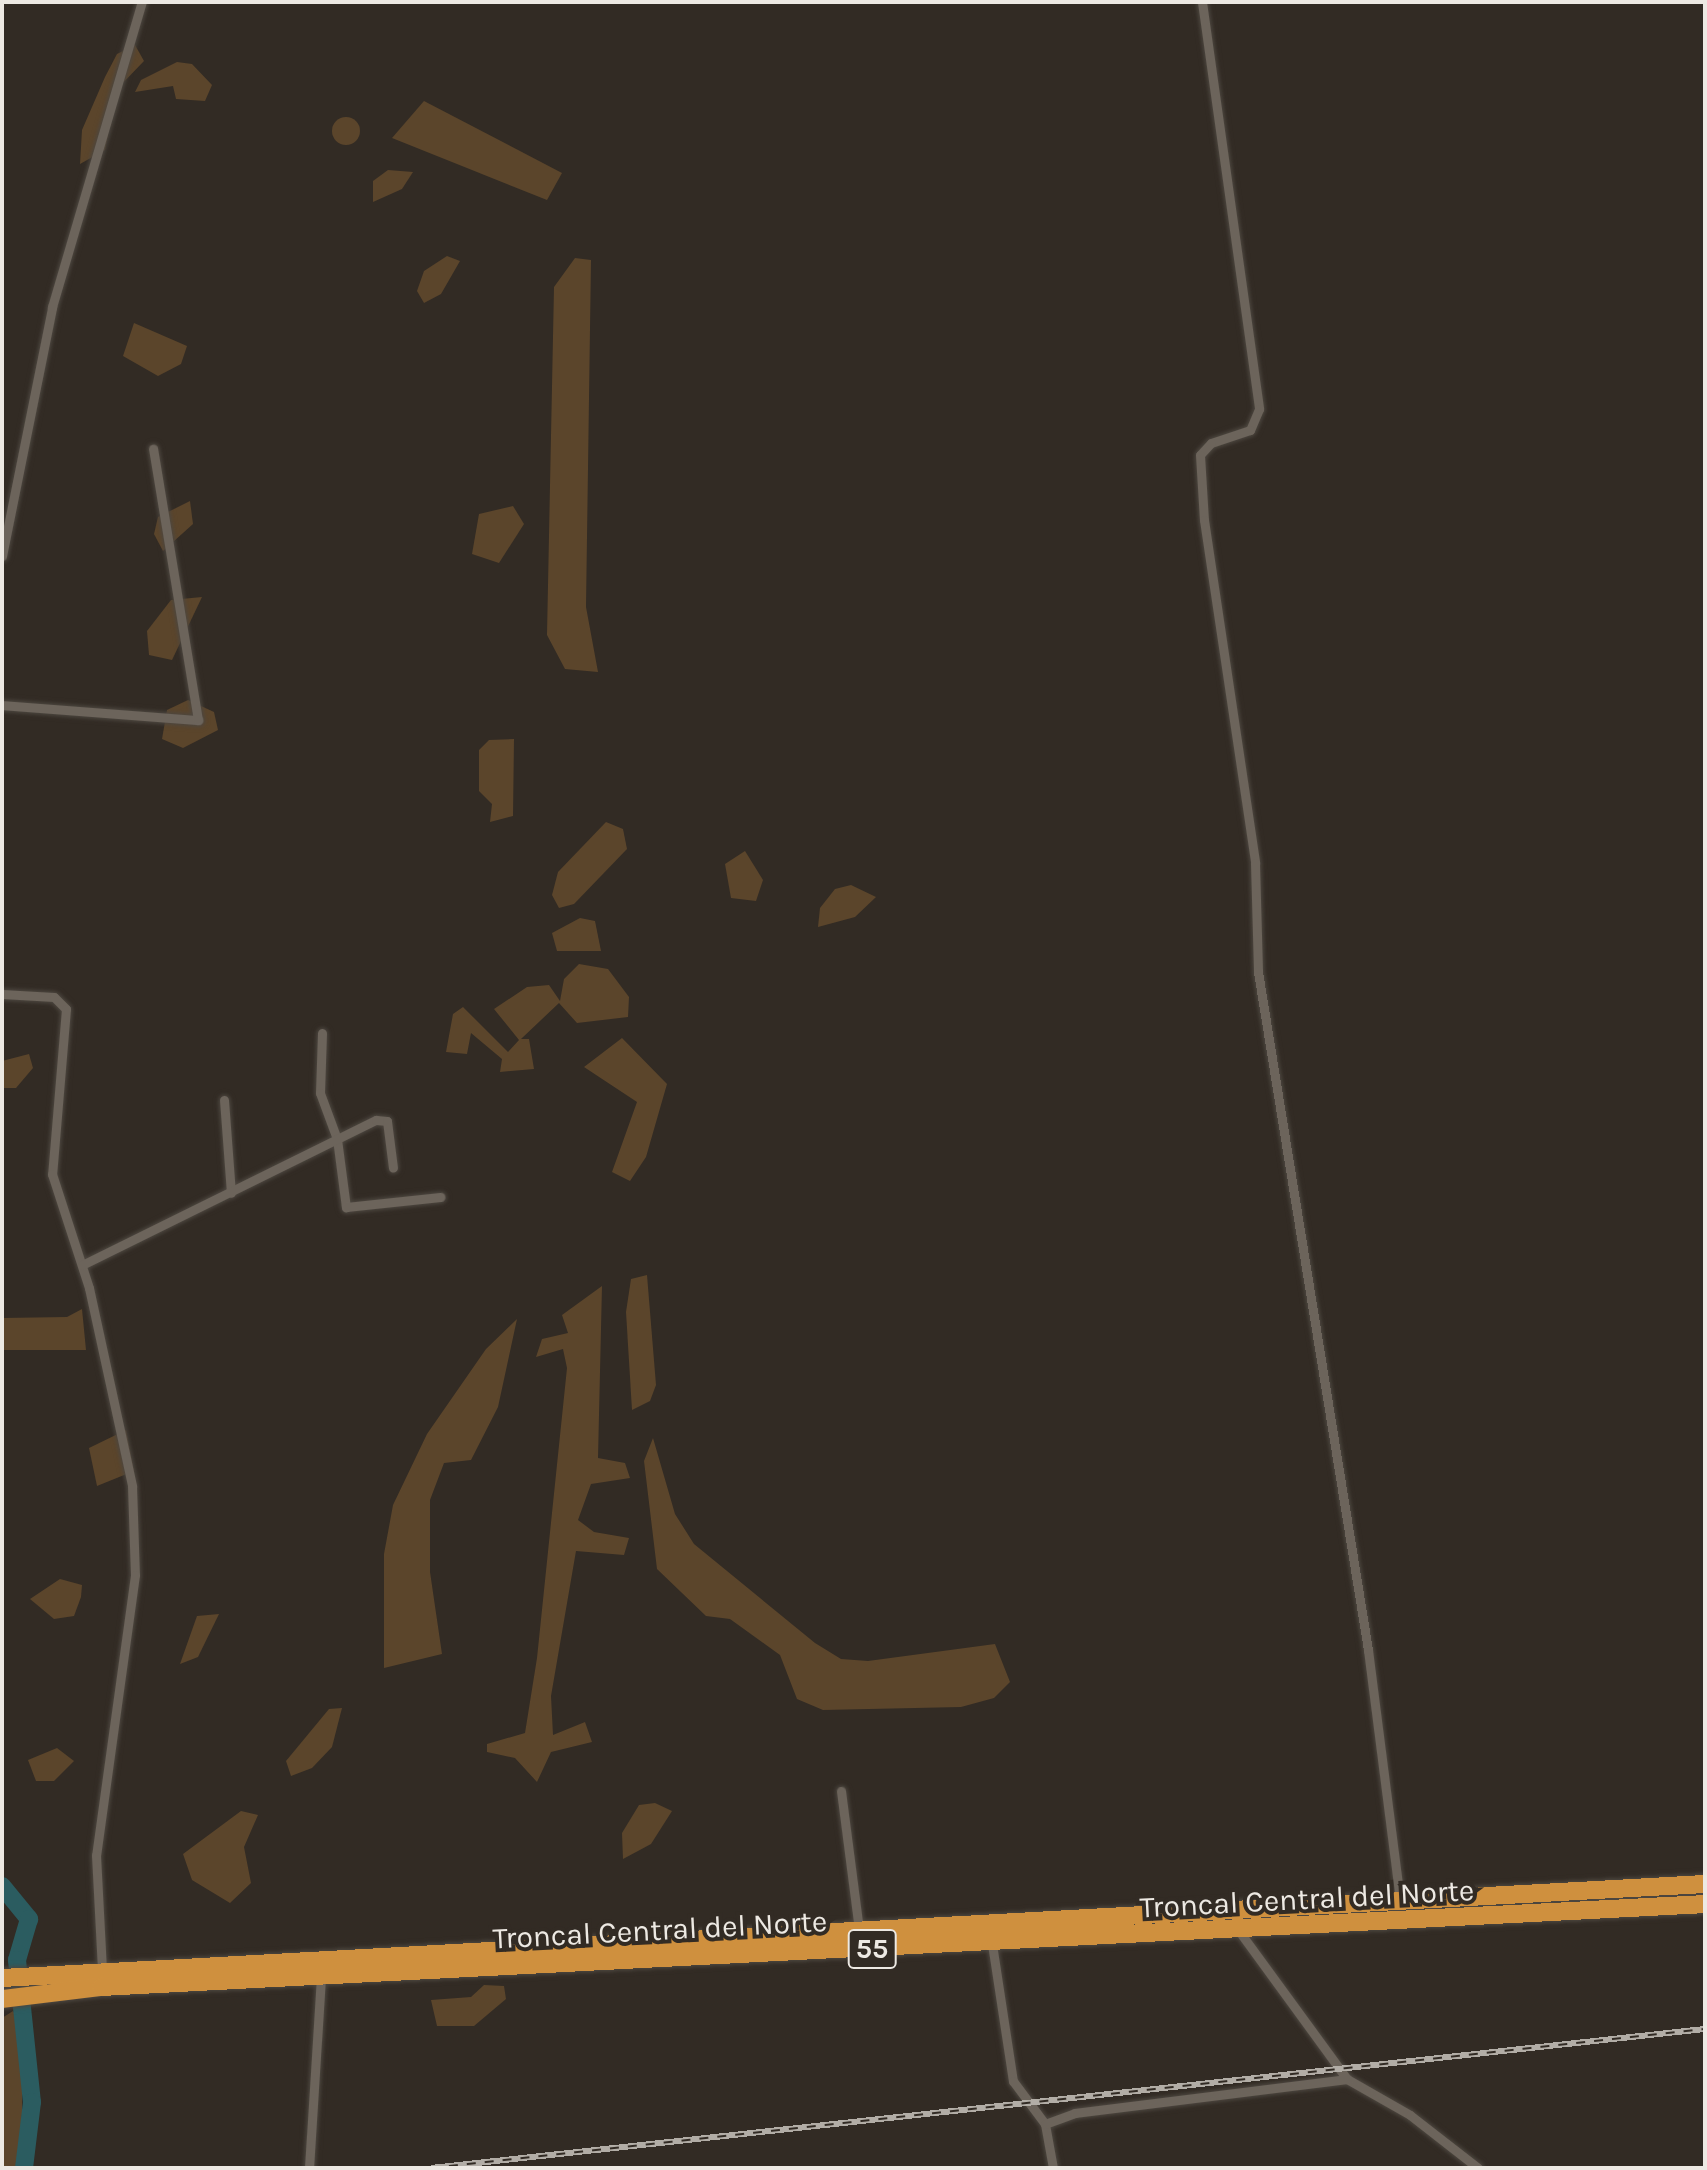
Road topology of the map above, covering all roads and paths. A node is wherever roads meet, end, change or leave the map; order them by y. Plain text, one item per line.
1 (142, 2) edge
2 (1202, 2) edge
3 (153, 449) dead end
4 (2, 556) edge
5 (2, 705) edge
6 (2, 994) edge
7 (322, 1033) dead end
8 (224, 1100) dead end
9 (337, 1139) junction
10 (393, 1168) dead end
11 (231, 1193) junction
12 (440, 1197) dead end
13 (82, 1265) junction
14 (841, 1791) dead end
15 (1705, 1884) edge
16 (1400, 1901) junction
17 (1705, 1904) edge
18 (859, 1930) junction
19 (1239, 1931) junction
20 (992, 1944) junction
21 (102, 1969) junction
22 (321, 1975) junction
23 (2, 1978) edge
24 (2, 1999) edge
25 (1347, 2079) junction
26 (1045, 2124) junction
27 (309, 2168) edge
28 (1053, 2168) edge
29 (1478, 2168) edge

1 - 4 street
2 - 16 street
3 - 5 street
6 - 13 street
7 - 9 street
8 - 11 street
9 - 10 street
9 - 11 street
9 - 12 street
11 - 13 street
13 - 21 street
14 - 18 street
15 - 16 highway, Troncal Central del Norte / 55
16 - 18 highway, Troncal Central del Norte / 55
17 - 19 highway, Troncal Central del Norte / 55
18 - 21 highway, Troncal Central del Norte / 55
19 - 20 highway, Troncal Central del Norte / 55
19 - 25 street
20 - 22 highway, Troncal Central del Norte / 55
20 - 26 street
21 - 23 highway, Troncal Central del Norte / 55
22 - 24 highway, Troncal Central del Norte / 55
22 - 27 street
25 - 26 street
25 - 29 street
26 - 28 street

